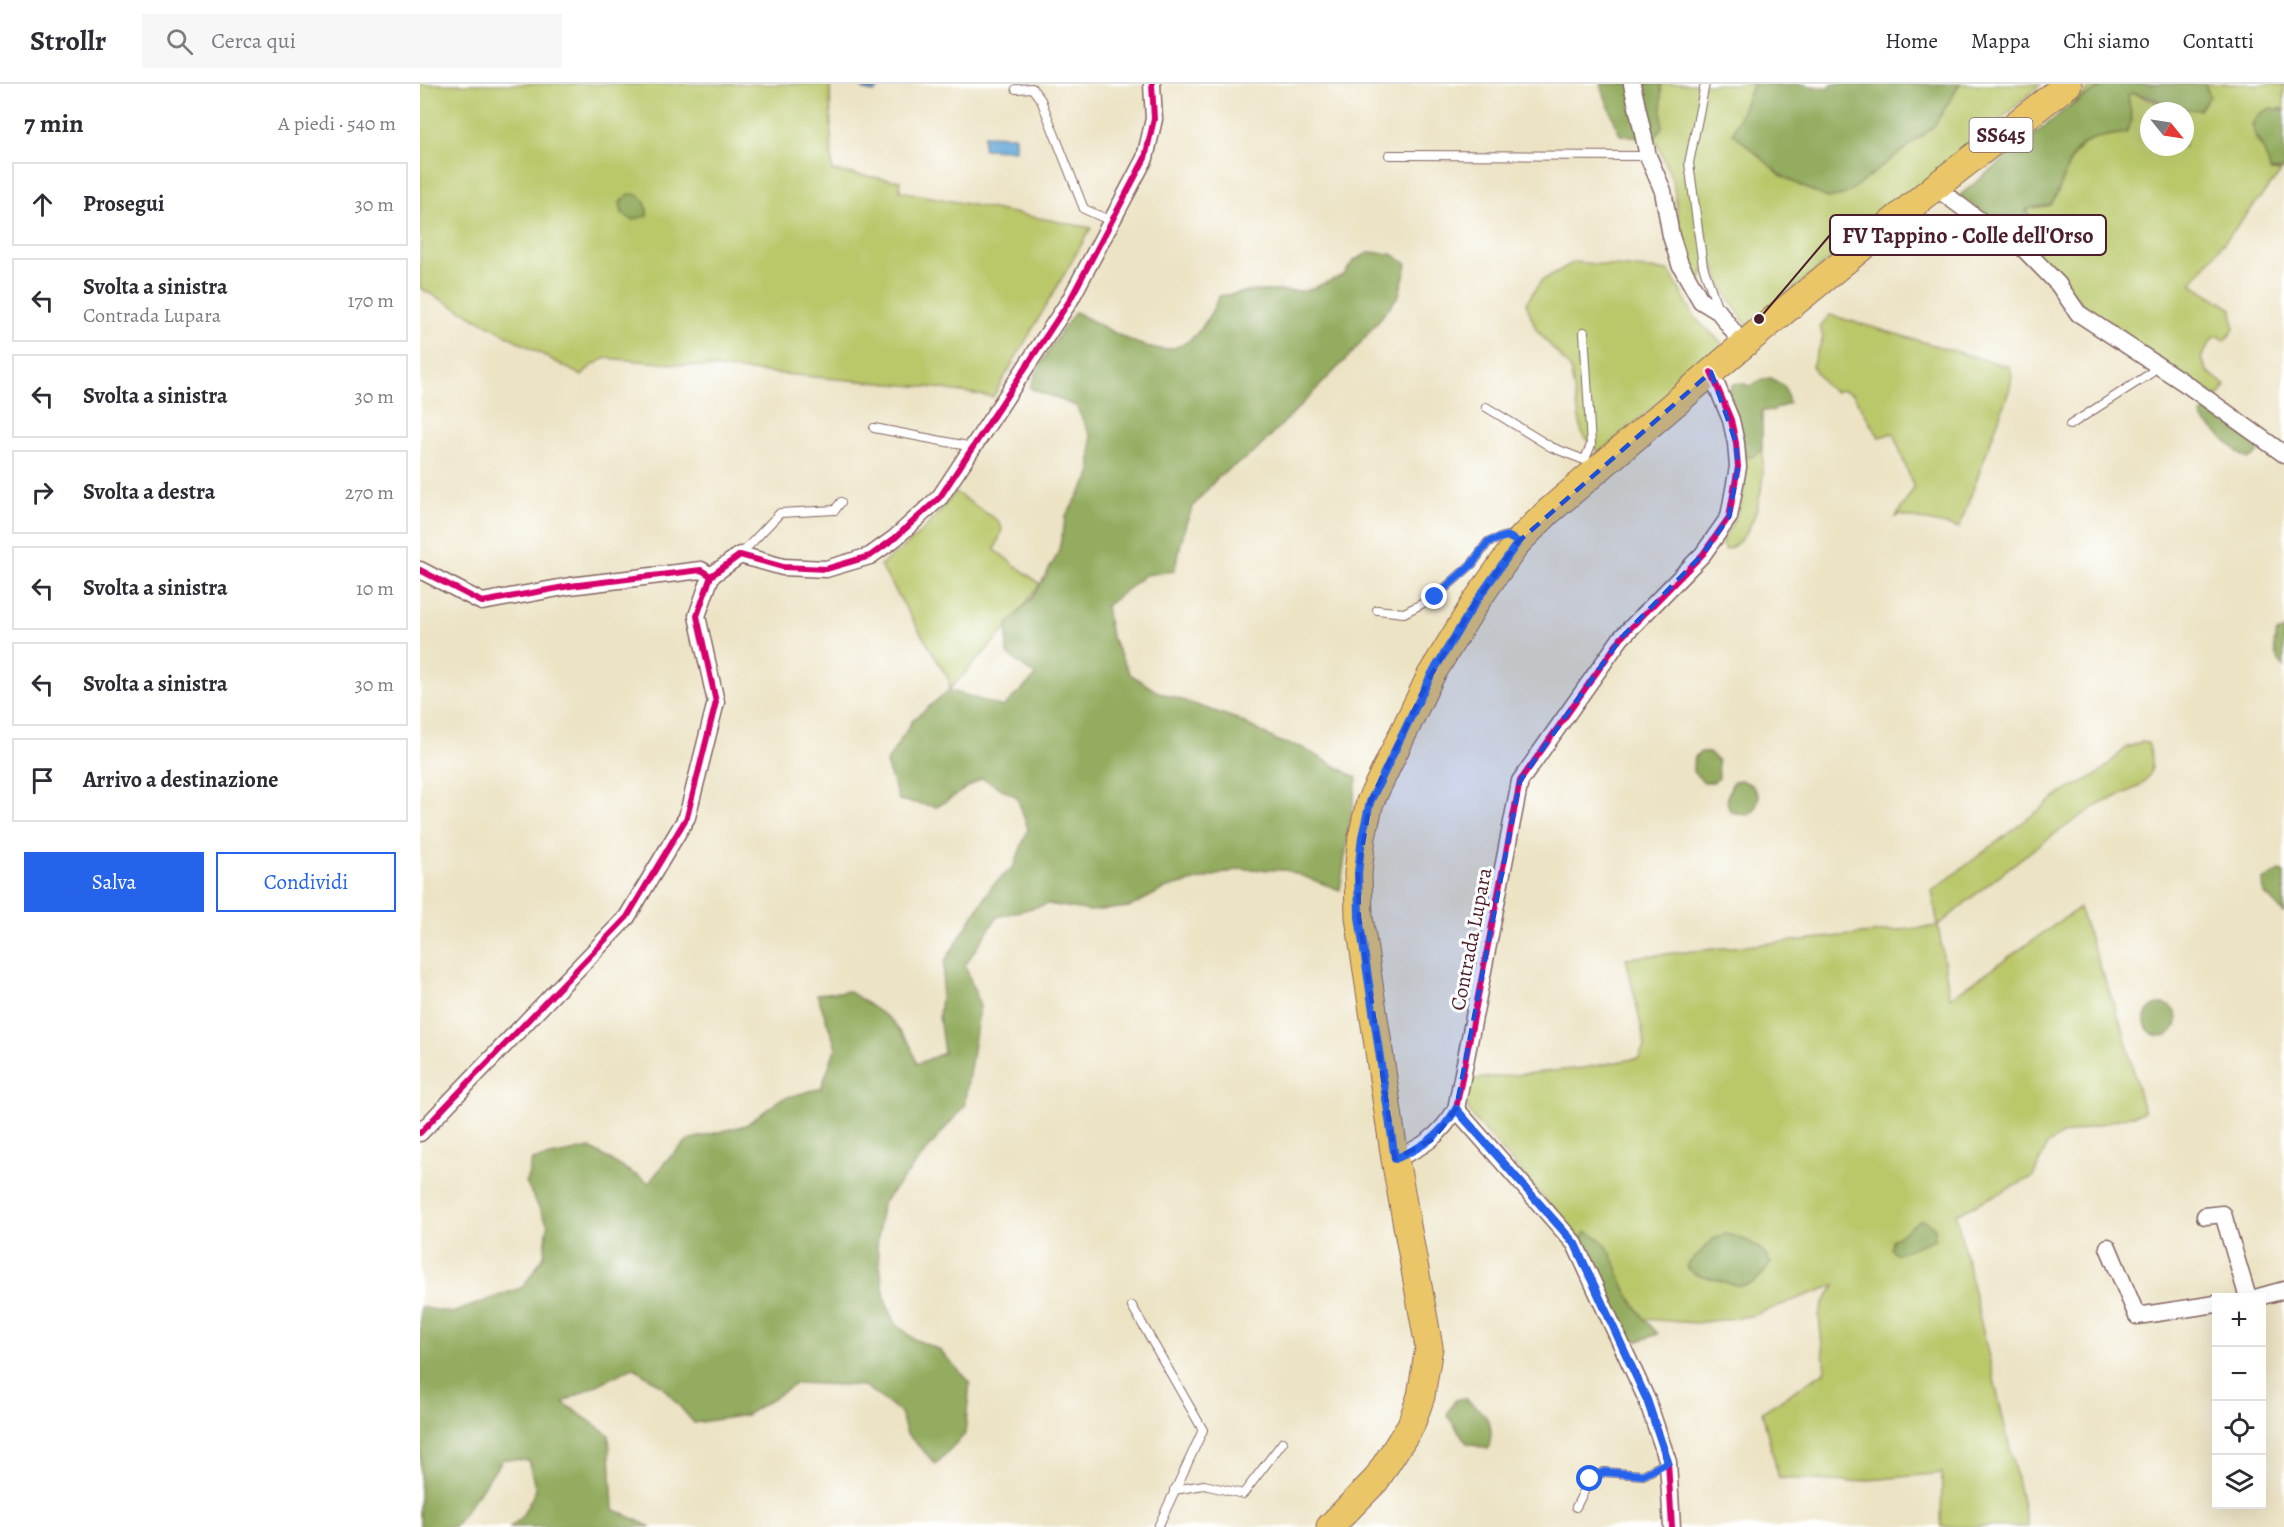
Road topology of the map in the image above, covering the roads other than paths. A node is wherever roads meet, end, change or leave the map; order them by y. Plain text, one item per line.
1 (1152, 84) edge
2 (1632, 84) edge
3 (1705, 84) edge
4 (2068, 84) edge
5 (1016, 90) dead end
6 (1389, 155) dead end
7 (1648, 156) junction
8 (1935, 187) junction
9 (1111, 221) junction
10 (1719, 312) junction
11 (1584, 332) dead end
12 (1743, 345) junction
13 (2157, 365) junction
14 (1711, 372) junction
15 (1486, 406) dead end
16 (2070, 425) dead end
17 (874, 428) dead end
18 (974, 447) junction
19 (2284, 454) edge
20 (1590, 465) junction
21 (842, 502) dead end
22 (1518, 542) junction
23 (740, 555) junction
24 (420, 570) edge
25 (711, 576) junction
26 (1377, 610) dead end
27 (1456, 1109) junction
28 (421, 1131) edge
29 (1395, 1159) junction
30 (2205, 1216) dead end
31 (2108, 1246) dead end
32 (2284, 1290) edge
33 (2247, 1293) edge
34 (2266, 1295) edge
35 (2212, 1305) edge
36 (1132, 1306) dead end
37 (1283, 1442) dead end
38 (1668, 1462) junction
39 (1174, 1490) junction
40 (1576, 1507) dead end
41 (1158, 1527) edge
42 (1330, 1527) edge
43 (1672, 1527) edge

1 - 9 street
2 - 7 street
3 - 10 lane
4 - 8 main road, SS645
5 - 9 lane
6 - 7 lane
7 - 10 street
8 - 12 main road, SS645
8 - 13 street
9 - 18 street
10 - 12 street
11 - 20 lane
12 - 14 main road, SS645
13 - 16 lane
13 - 19 street
14 - 20 main road, SS645
14 - 27 street, Contrada Lupara
15 - 20 lane
17 - 18 lane
18 - 23 street
20 - 22 main road, SS645
21 - 23 lane
22 - 26 lane
22 - 29 main road, SS645
23 - 25 street
24 - 25 street
25 - 28 street
27 - 29 street
27 - 38 street
29 - 42 main road, SS645
30 - 33 street
31 - 35 street
32 - 34 street
36 - 39 lane
37 - 39 lane
38 - 40 lane
38 - 43 street
39 - 41 lane

